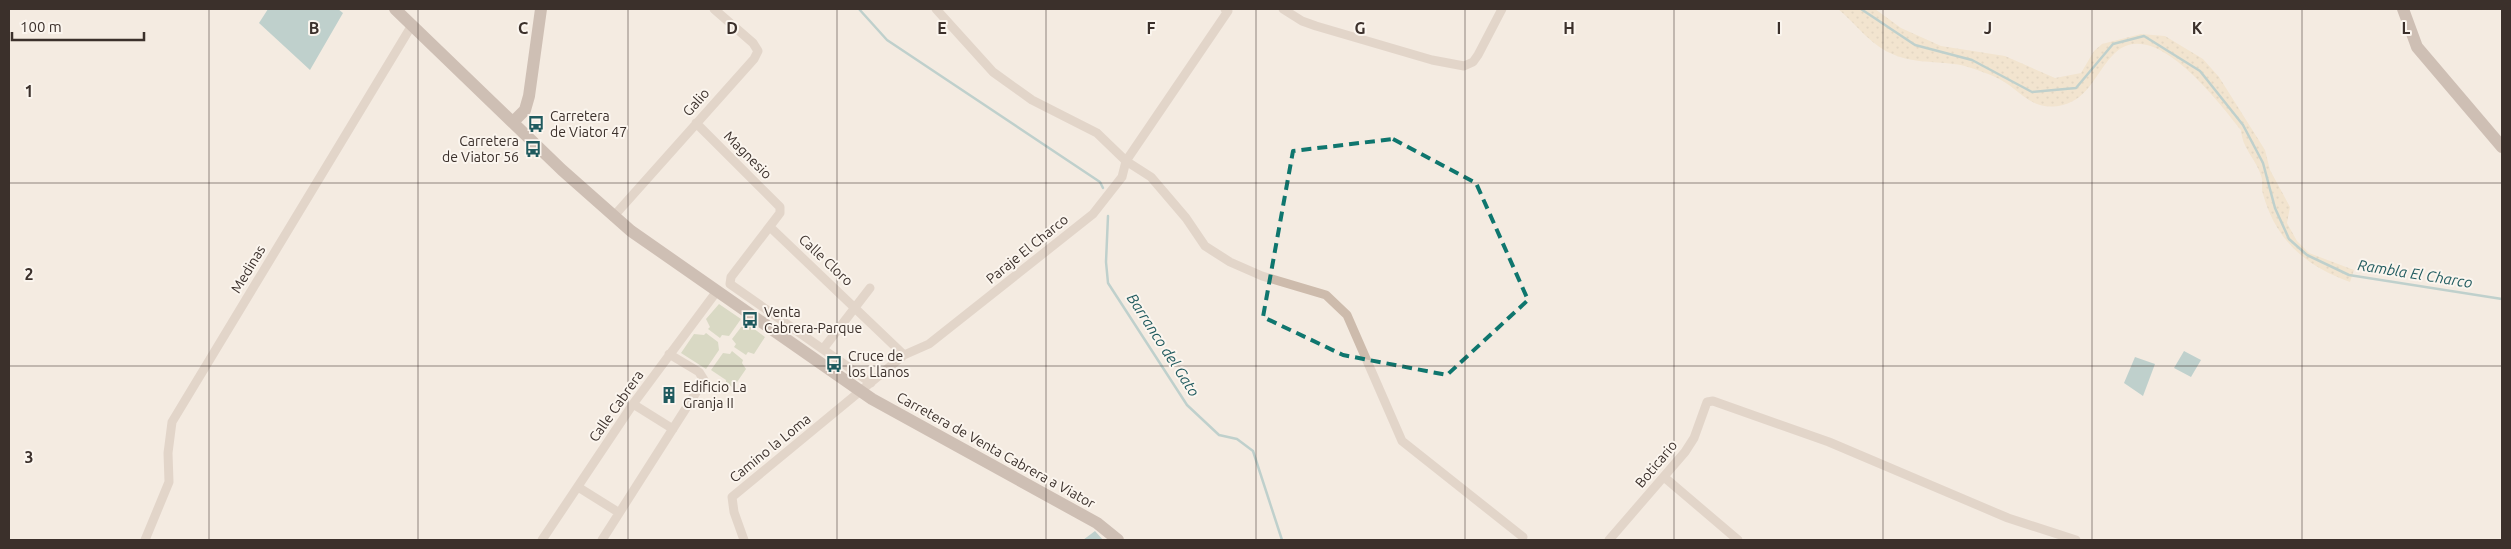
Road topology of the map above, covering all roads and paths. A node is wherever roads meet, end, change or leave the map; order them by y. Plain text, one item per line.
1 (395, 9) edge
2 (541, 9) edge
3 (714, 9) edge
4 (936, 9) edge
5 (1228, 9) edge
6 (1283, 9) edge
7 (1502, 9) edge
8 (2403, 9) edge
9 (412, 25) junction
10 (513, 122) junction
11 (696, 123) junction
12 (2502, 147) edge
13 (1126, 161) junction
14 (613, 217) junction
15 (770, 227) junction
16 (870, 288) dead end
17 (717, 291) junction
18 (855, 307) junction
19 (823, 349) junction
20 (669, 354) junction
21 (904, 355) junction
22 (865, 387) junction
23 (633, 404) junction
24 (672, 429) junction
25 (1664, 477) junction
26 (578, 487) junction
27 (618, 512) junction
28 (1524, 539) edge
29 (145, 540) edge
30 (542, 540) edge
31 (602, 540) edge
32 (744, 540) edge
33 (1118, 540) edge
34 (1609, 540) edge
35 (1738, 540) edge
36 (2076, 540) edge

1 - 9 street, Carretera de Venta Cabrera a Viator
2 - 10 street
3 - 11 street, Galio
4 - 13 street
5 - 13 street, Paraje El Charco
6 - 7 street
8 - 12 street
9 - 10 street, Carretera de Venta Cabrera a Viator
9 - 29 street, Medinas
10 - 14 street, Carretera de Venta Cabrera a Viator
11 - 14 street, Galio
11 - 15 street, Magnesio
13 - 21 street, Paraje El Charco
13 - 28 street
14 - 17 street, Carretera de Venta Cabrera a Viator
15 - 18 street, Calle Cloro
15 - 19 street
16 - 18 street
17 - 20 street, Calle Cabrera
17 - 22 street, Carretera de Venta Cabrera a Viator
18 - 19 street
18 - 21 street, Calle Cloro
19 - 22 street
20 - 23 street, Calle Cabrera
20 - 24 street
21 - 22 street, Paraje El Charco
22 - 32 street, Camino la Loma
22 - 33 street, Carretera de Venta Cabrera a Viator
23 - 24 street
23 - 26 street, Calle Cabrera
24 - 27 street
25 - 34 street, Boticario
25 - 35 street
25 - 36 street, Boticario
26 - 27 street
26 - 30 street, Calle Cabrera
27 - 31 street

